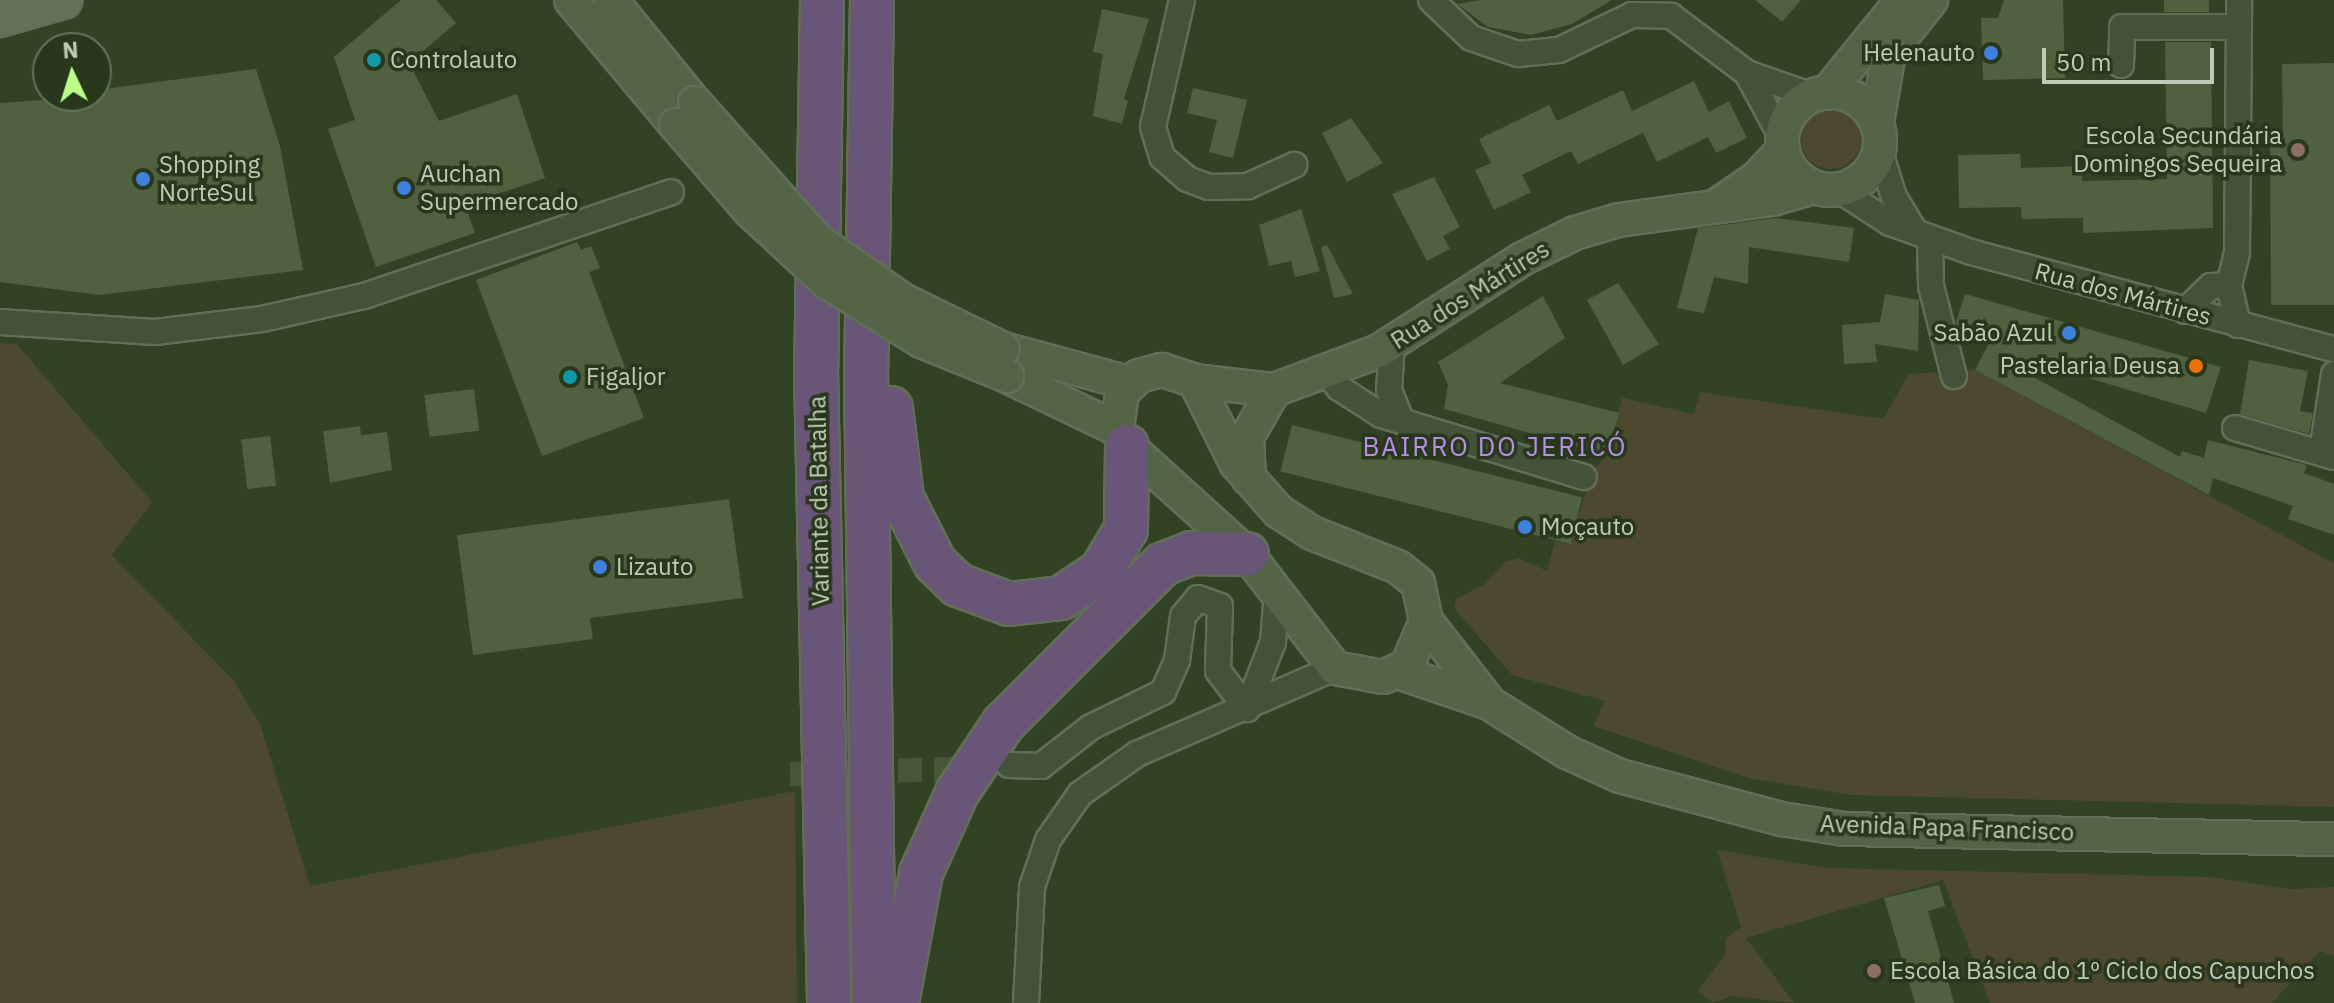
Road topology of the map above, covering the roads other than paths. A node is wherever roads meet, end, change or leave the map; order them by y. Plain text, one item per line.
1 (63, 0) edge
2 (571, 0) edge
3 (611, 0) edge
4 (798, 0) edge
5 (822, 0) edge
6 (872, 0) edge
7 (1182, 0) edge
8 (1431, 0) edge
9 (1903, 0) edge
10 (1931, 0) edge
11 (2239, 0) edge
12 (0, 18) edge
13 (2239, 27) junction
14 (2121, 65) dead end
15 (1747, 73) junction
16 (816, 94) junction
17 (1820, 94) junction
18 (686, 114) junction
19 (1878, 138) junction
20 (1782, 144) junction
21 (1294, 165) dead end
22 (1826, 189) junction
23 (671, 192) dead end
24 (1717, 206) junction
25 (1922, 234) junction
26 (2229, 285) junction
27 (2185, 311) junction
28 (0, 322) edge
29 (867, 322) junction
30 (2238, 325) junction
31 (1392, 344) junction
32 (2334, 349) edge
33 (1005, 363) junction
34 (1327, 372) junction
35 (2334, 374) edge
36 (1954, 376) dead end
37 (1195, 381) junction
38 (1129, 383) junction
39 (1274, 390) junction
40 (1401, 420) junction
41 (2235, 428) dead end
42 (1122, 438) junction
43 (2328, 454) edge
44 (1584, 477) dead end
45 (1250, 481) junction
46 (1247, 554) junction
47 (1277, 592) junction
48 (1426, 621) junction
49 (1335, 668) junction
50 (1398, 672) junction
51 (1489, 703) junction
52 (1247, 709) junction
53 (1009, 765) dead end
54 (2334, 839) edge
55 (829, 1003) edge
56 (874, 1003) edge
57 (897, 1003) edge
58 (1026, 1003) edge

1 - 12 main road
2 - 18 main road
3 - 18 main road
4 - 16 highway
5 - 16 highway, Variante da Batalha
6 - 29 highway, Variante da Batalha
7 - 21 street
8 - 15 street
9 - 17 main road
10 - 19 main road
11 - 13 street
13 - 14 street
13 - 26 street
15 - 17 street
15 - 20 street
16 - 55 highway, Variante da Batalha
17 - 19 main road
17 - 20 main road
18 - 33 main road, bridge
19 - 22 main road
19 - 25 street
20 - 22 main road
20 - 24 main road, Rua dos Mártires
22 - 24 main road, Rua dos Mártires
22 - 25 street, Rua dos Mártires
23 - 28 street
24 - 31 main road, Rua dos Mártires
25 - 27 street, Rua dos Mártires
25 - 36 street
26 - 27 street
26 - 30 street
27 - 30 street, Rua dos Mártires
29 - 42 highway
29 - 56 highway, Variante da Batalha
30 - 32 street, Rua dos Mártires
31 - 34 main road, Rua dos Mártires
31 - 40 street
33 - 38 main road
33 - 42 main road
34 - 39 main road, Rua dos Mártires
34 - 40 street
35 - 43 street
37 - 38 main road, Rua dos Mártires
37 - 39 main road, Rua dos Mártires
37 - 45 main road
38 - 42 main road
39 - 45 main road
40 - 44 street
41 - 43 street
42 - 46 main road
45 - 48 main road
46 - 47 main road
46 - 57 highway
47 - 49 main road
47 - 52 street
48 - 50 main road
48 - 51 main road, Avenida Papa Francisco
49 - 50 main road
49 - 52 street
50 - 51 main road, Avenida Papa Francisco
51 - 54 main road, Avenida Papa Francisco
52 - 53 street
52 - 58 street

